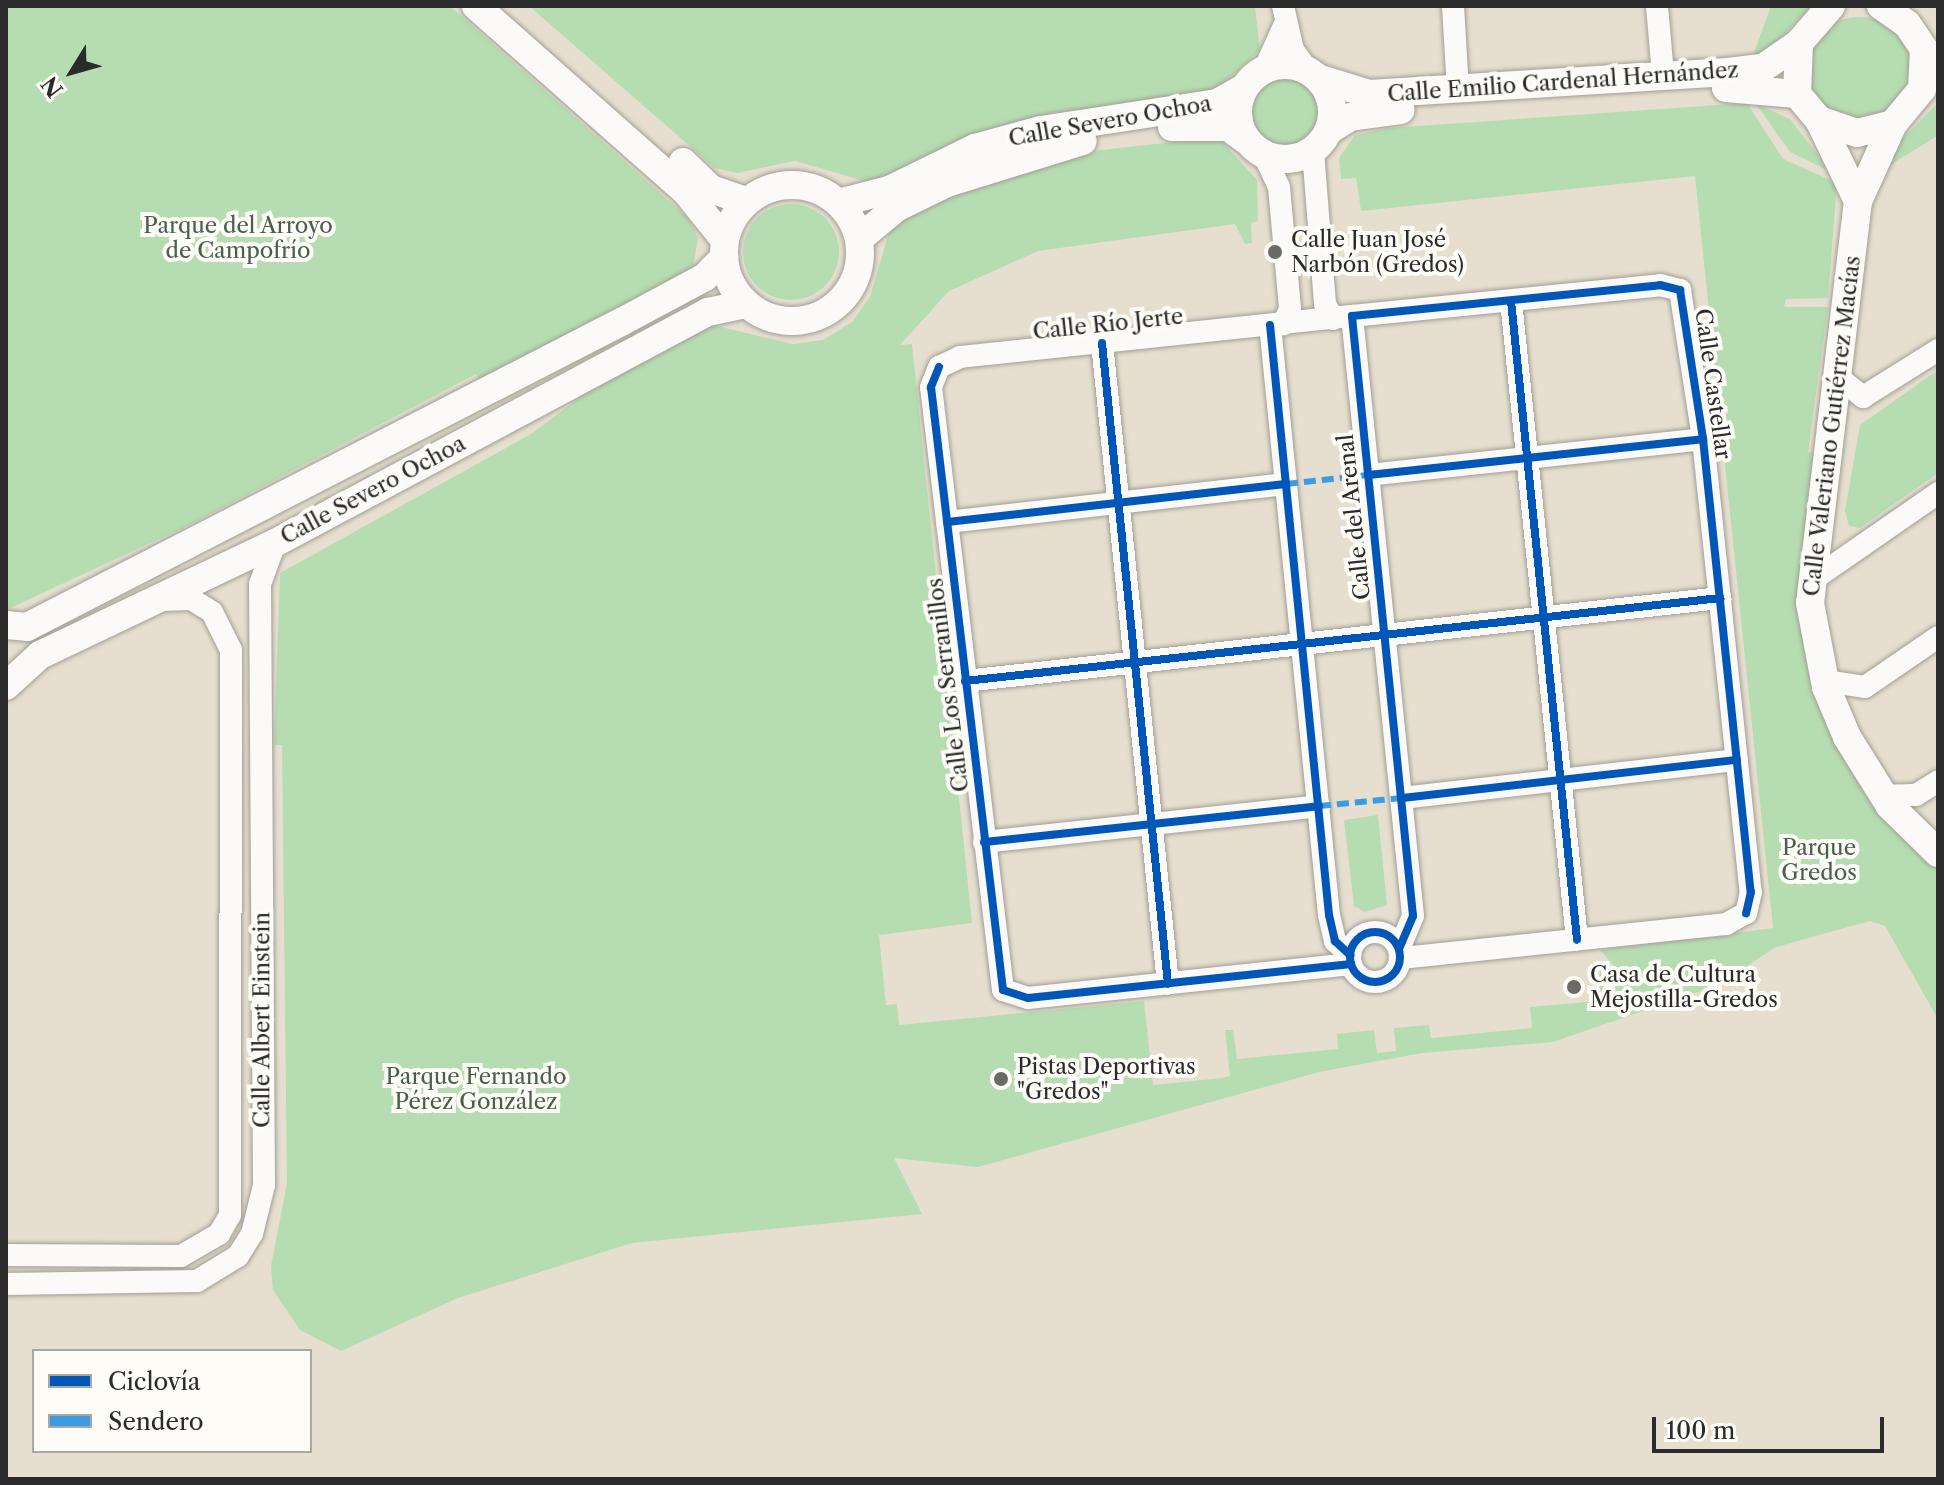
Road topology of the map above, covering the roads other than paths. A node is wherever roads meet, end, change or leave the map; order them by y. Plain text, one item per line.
1 (476, 6) edge
2 (503, 6) edge
3 (1453, 6) edge
4 (1657, 6) edge
5 (1831, 6) edge
6 (1881, 6) edge
7 (1283, 16) edge
8 (1799, 43) junction
9 (1931, 50) edge
10 (1265, 68) junction
11 (1313, 74) junction
12 (1663, 74) junction
13 (1930, 86) edge
14 (1244, 88) junction
15 (1458, 89) junction
16 (1797, 94) junction
17 (1819, 120) junction
18 (1893, 124) junction
19 (1331, 129) junction
20 (1255, 147) junction
21 (1313, 151) junction
22 (745, 201) junction
23 (1858, 201) junction
24 (842, 202) junction
25 (860, 238) junction
26 (724, 248) junction
27 (1680, 290) joint
28 (1511, 301) junction
29 (745, 304) junction
30 (1342, 318) junction
31 (1277, 325) junction
32 (1102, 343) junction
33 (1938, 350) edge
34 (939, 367) joint
35 (1835, 375) junction
36 (1703, 439) junction
37 (1527, 458) junction
38 (1368, 475) junction
39 (1286, 484) junction
40 (1938, 493) edge
41 (1119, 503) junction
42 (947, 522) junction
43 (275, 543) junction
44 (1811, 581) junction
45 (1720, 598) junction
46 (155, 600) junction
47 (1544, 617) junction
48 (6, 625) edge
49 (1385, 635) junction
50 (1938, 637) edge
51 (1302, 644) junction
52 (1135, 662) junction
53 (965, 681) junction
54 (1825, 681) junction
55 (6, 686) edge
56 (1737, 760) junction
57 (1560, 779) junction
58 (1938, 781) edge
59 (1883, 796) junction
60 (1402, 798) junction
61 (1319, 806) junction
62 (1152, 824) junction
63 (984, 842) junction
64 (1938, 853) edge
65 (1577, 940) junction
66 (1399, 953) junction
67 (1350, 959) junction
68 (1168, 984) junction
69 (6, 1255) edge
70 (6, 1284) edge

1 - 26 main road
2 - 22 main road
3 - 15 street
4 - 12 street
5 - 8 main road, Calle Emilio Cardenal Hernández
6 - 9 main road
7 - 10 street
7 - 11 street
8 - 12 main road, Calle Emilio Cardenal Hernández
8 - 16 main road
9 - 13 main road
10 - 11 main road
10 - 14 main road
11 - 15 main road, Calle Emilio Cardenal Hernández
11 - 19 main road
12 - 15 main road, Calle Emilio Cardenal Hernández
13 - 18 main road, Calle Valeriano Gutiérrez Macías
14 - 20 main road
14 - 24 main road, Calle Severo Ochoa
16 - 17 main road
16 - 19 main road, Calle Emilio Cardenal Hernández
17 - 18 main road
17 - 23 main road
18 - 23 main road, Calle Valeriano Gutiérrez Macías
19 - 21 main road
20 - 21 main road
20 - 25 main road, Calle Severo Ochoa
20 - 31 street
21 - 30 street, Calle del Arenal
22 - 24 main road
22 - 26 main road
23 - 35 main road, Calle Valeriano Gutiérrez Macías
24 - 25 main road
25 - 29 main road
26 - 29 main road
26 - 48 main road, Calle Severo Ochoa
27 - 28 street, Calle Río Jerte
27 - 36 street, Calle Castellar
28 - 30 street, Calle Río Jerte
28 - 37 street
29 - 43 main road, Calle Severo Ochoa
30 - 31 street, Calle Río Jerte
30 - 38 street, Calle del Arenal
31 - 32 street, Calle Río Jerte
31 - 39 street
32 - 34 street, Calle Río Jerte
32 - 41 street
33 - 35 street
34 - 42 street, Calle Los Serranillos
35 - 44 main road, Calle Valeriano Gutiérrez Macías
36 - 37 street
36 - 45 street, Calle Castellar
37 - 38 street
37 - 47 street
38 - 49 street, Calle del Arenal
39 - 41 street
39 - 51 street
40 - 44 street
41 - 42 street
41 - 52 street
42 - 53 street, Calle Los Serranillos
43 - 46 main road, Calle Severo Ochoa
43 - 70 street, Calle Albert Einstein
44 - 54 main road, Calle Valeriano Gutiérrez Macías
45 - 47 street
45 - 56 street, Calle Castellar
46 - 55 main road, Calle Severo Ochoa
46 - 69 street, Calle Albert Einstein
47 - 49 street
47 - 57 street
49 - 51 street
49 - 60 street, Calle del Arenal
50 - 54 street
51 - 52 street
51 - 61 street
52 - 53 street
52 - 62 street
53 - 63 street, Calle Los Serranillos
54 - 59 main road, Calle Valeriano Gutiérrez Macías
56 - 57 street
56 - 65 street, Calle Castellar
57 - 60 street
57 - 65 street
58 - 59 street
59 - 64 main road, Calle Valeriano Gutiérrez Macías
60 - 66 street, Calle del Arenal
61 - 62 street
61 - 67 street
62 - 63 street
62 - 68 street
63 - 68 street, Calle Los Serranillos
65 - 66 street
66 - 67 street
66 - 67 street
67 - 68 street

